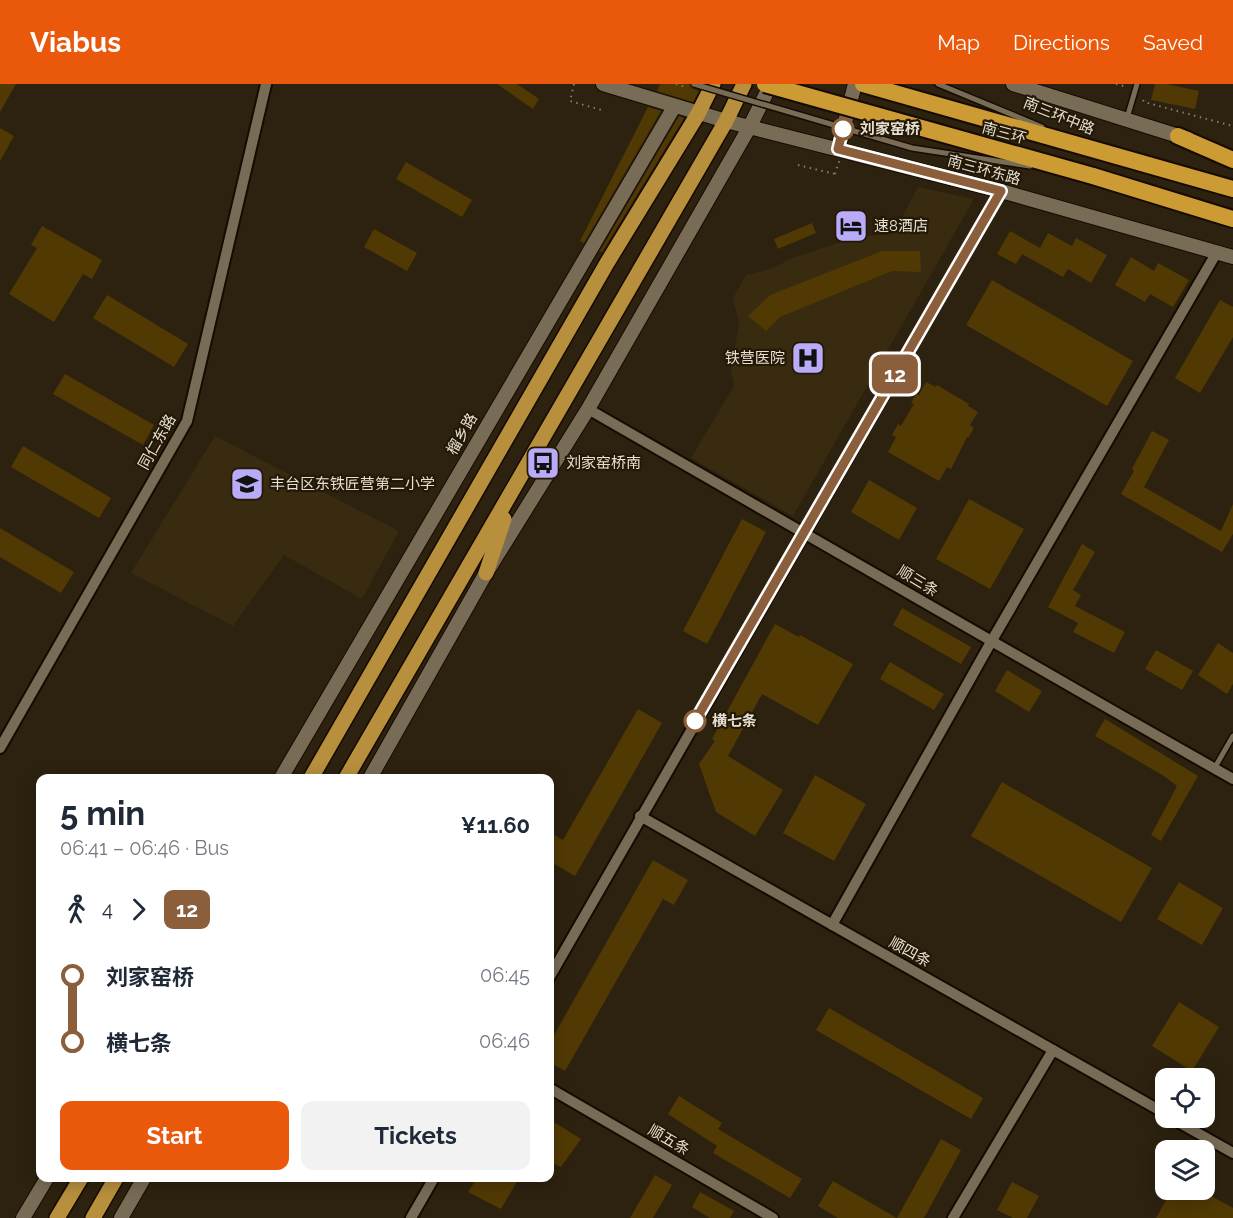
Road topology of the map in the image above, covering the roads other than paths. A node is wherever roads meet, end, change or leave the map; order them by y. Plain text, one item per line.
1 (266, 84) edge
2 (694, 84) edge
3 (713, 84) edge
4 (744, 84) edge
5 (765, 84) edge
6 (771, 84) edge
7 (855, 84) edge
8 (863, 84) edge
9 (938, 84) edge
10 (1013, 84) edge
11 (611, 85) edge
12 (1136, 87) edge
13 (674, 107) junction
14 (698, 114) junction
15 (1126, 119) junction
16 (726, 121) junction
17 (749, 128) junction
18 (1178, 135) junction
19 (838, 149) junction
20 (1101, 152) junction
21 (1233, 153) edge
22 (1233, 160) edge
23 (1094, 176) junction
24 (1233, 189) edge
25 (1001, 191) junction
26 (1211, 212) junction
27 (1233, 219) edge
28 (1233, 226) edge
29 (1217, 252) junction
30 (1233, 257) edge
31 (588, 409) junction
32 (515, 486) junction
33 (804, 532) junction
34 (486, 573) junction
35 (991, 642) junction
36 (1233, 736) edge
37 (0, 747) edge
38 (1215, 768) junction
39 (283, 774) edge
40 (312, 774) edge
41 (348, 774) edge
42 (371, 774) edge
43 (1233, 779) edge
44 (640, 816) junction
45 (832, 925) junction
46 (554, 969) edge
47 (1053, 1050) junction
48 (554, 1091) edge
49 (1155, 1108) edge
50 (1189, 1128) edge
51 (1233, 1153) edge
52 (45, 1182) edge
53 (79, 1182) edge
54 (114, 1182) edge
55 (142, 1182) edge
56 (432, 1182) edge
57 (23, 1218) edge
58 (57, 1218) edge
59 (93, 1218) edge
60 (121, 1218) edge
61 (411, 1218) edge
62 (773, 1218) edge
63 (953, 1218) edge

1 - 37 street, 同仁东路
2 - 23 lane, bridge
3 - 14 main road
4 - 16 main road
5 - 23 highway, 南三环, bridge
6 - 17 street
7 - 19 street
8 - 20 highway, 南三环
9 - 20 lane, 南三环中路
10 - 15 street
11 - 13 street
12 - 15 lane
13 - 14 street
13 - 39 street, 榴乡路
14 - 16 street, 南三环东路
14 - 40 main road
15 - 18 street
16 - 17 street, 南三环东路
16 - 32 main road
17 - 19 street, 南三环东路
17 - 31 street
18 - 21 street
18 - 22 highway
19 - 25 street, 南三环东路
20 - 24 highway, 南三环
23 - 26 highway, 南三环
25 - 29 street, 南三环东路
25 - 33 street
26 - 27 highway, 南三环
26 - 28 highway
29 - 30 street, 南三环东路
29 - 35 street
31 - 33 street, 顺三条
31 - 34 street
32 - 34 main road
32 - 41 main road
33 - 35 street, 顺三条
33 - 44 street
34 - 42 street
35 - 38 street, 顺三条
35 - 45 street
36 - 38 lane
38 - 43 street, 顺三条
44 - 45 street, 顺四条
44 - 46 street
45 - 47 street, 顺四条
47 - 49 street, 顺四条
47 - 63 street
48 - 62 street, 顺五条
50 - 51 street
52 - 57 street
53 - 58 main road
54 - 59 main road
55 - 60 street
56 - 61 street

